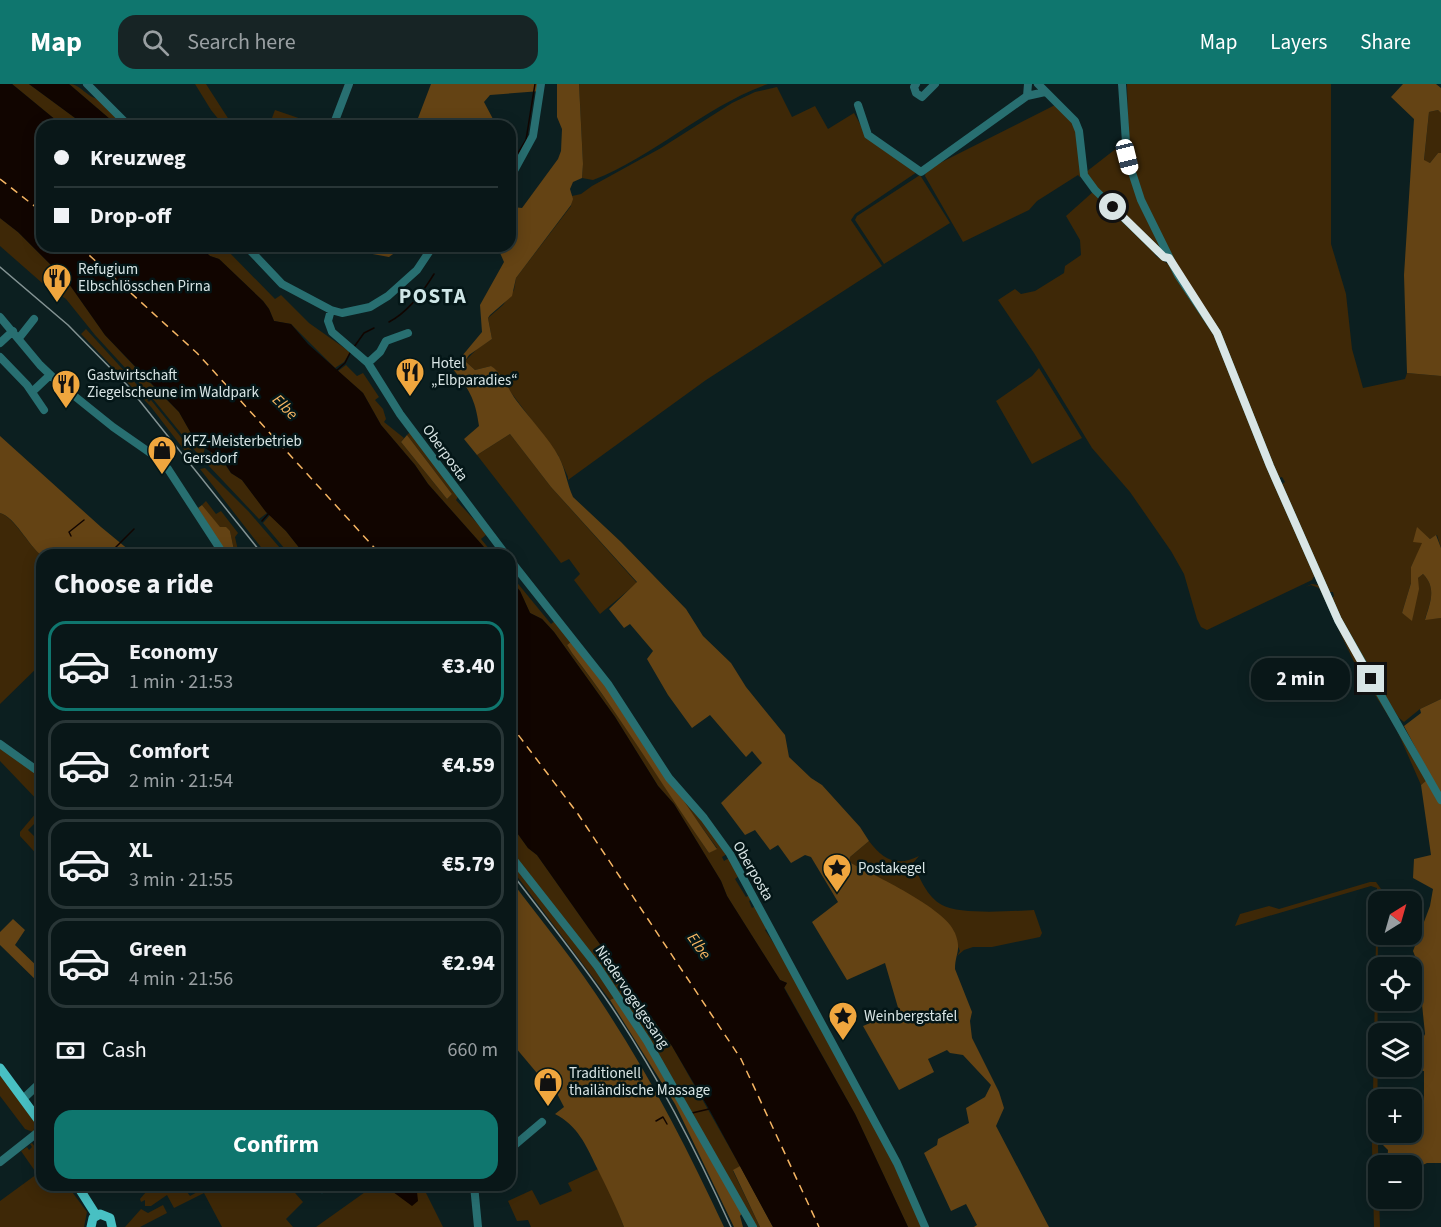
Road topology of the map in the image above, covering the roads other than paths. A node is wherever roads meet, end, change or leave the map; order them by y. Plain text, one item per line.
1 (87, 84) edge
2 (349, 84) edge
3 (541, 84) edge
4 (916, 84) edge
5 (934, 84) edge
6 (1028, 84) edge
7 (1038, 84) edge
8 (1122, 84) edge
9 (1045, 92) junction
10 (1027, 96) junction
11 (858, 105) dead end
12 (123, 120) edge
13 (335, 120) edge
14 (516, 167) edge
15 (252, 252) edge
16 (429, 252) edge
17 (1169, 258) junction
18 (331, 310) junction
19 (0, 317) edge
20 (34, 320) dead end
21 (13, 331) junction
22 (408, 333) dead end
23 (19, 338) junction
24 (0, 343) edge
25 (0, 357) edge
26 (368, 363) junction
27 (50, 375) junction
28 (32, 392) junction
29 (44, 410) dead end
30 (220, 549) edge
31 (501, 549) edge
32 (516, 568) edge
33 (0, 744) edge
34 (36, 770) edge
35 (1441, 800) edge
36 (516, 863) edge
37 (0, 1068) edge
38 (36, 1087) edge
39 (24, 1098) junction
40 (36, 1117) edge
41 (542, 1122) dead end
42 (36, 1132) edge
43 (516, 1144) edge
44 (0, 1162) edge
45 (81, 1191) edge
46 (475, 1191) edge
47 (96, 1215) junction
48 (91, 1227) edge
49 (112, 1227) edge
50 (478, 1227) edge
51 (753, 1227) edge
52 (925, 1227) edge

1 - 12 street
2 - 13 street
3 - 14 street
4 - 5 street
6 - 10 street
7 - 9 street
8 - 17 street
9 - 10 street
9 - 17 street
10 - 11 street
15 - 18 street
16 - 18 street
17 - 35 street
18 - 26 street, Oberposta
19 - 21 street
20 - 23 street
21 - 23 street
21 - 24 street
22 - 26 street
23 - 27 street
25 - 28 street
26 - 31 street, Oberposta
27 - 28 street
27 - 30 street
28 - 29 street
32 - 52 street, Oberposta
33 - 34 street
36 - 51 street, Niedervogelgesang
37 - 39 main road
38 - 39 street
39 - 40 main road
41 - 43 street
42 - 44 street
45 - 47 main road
46 - 50 street
47 - 48 main road
47 - 49 main road

